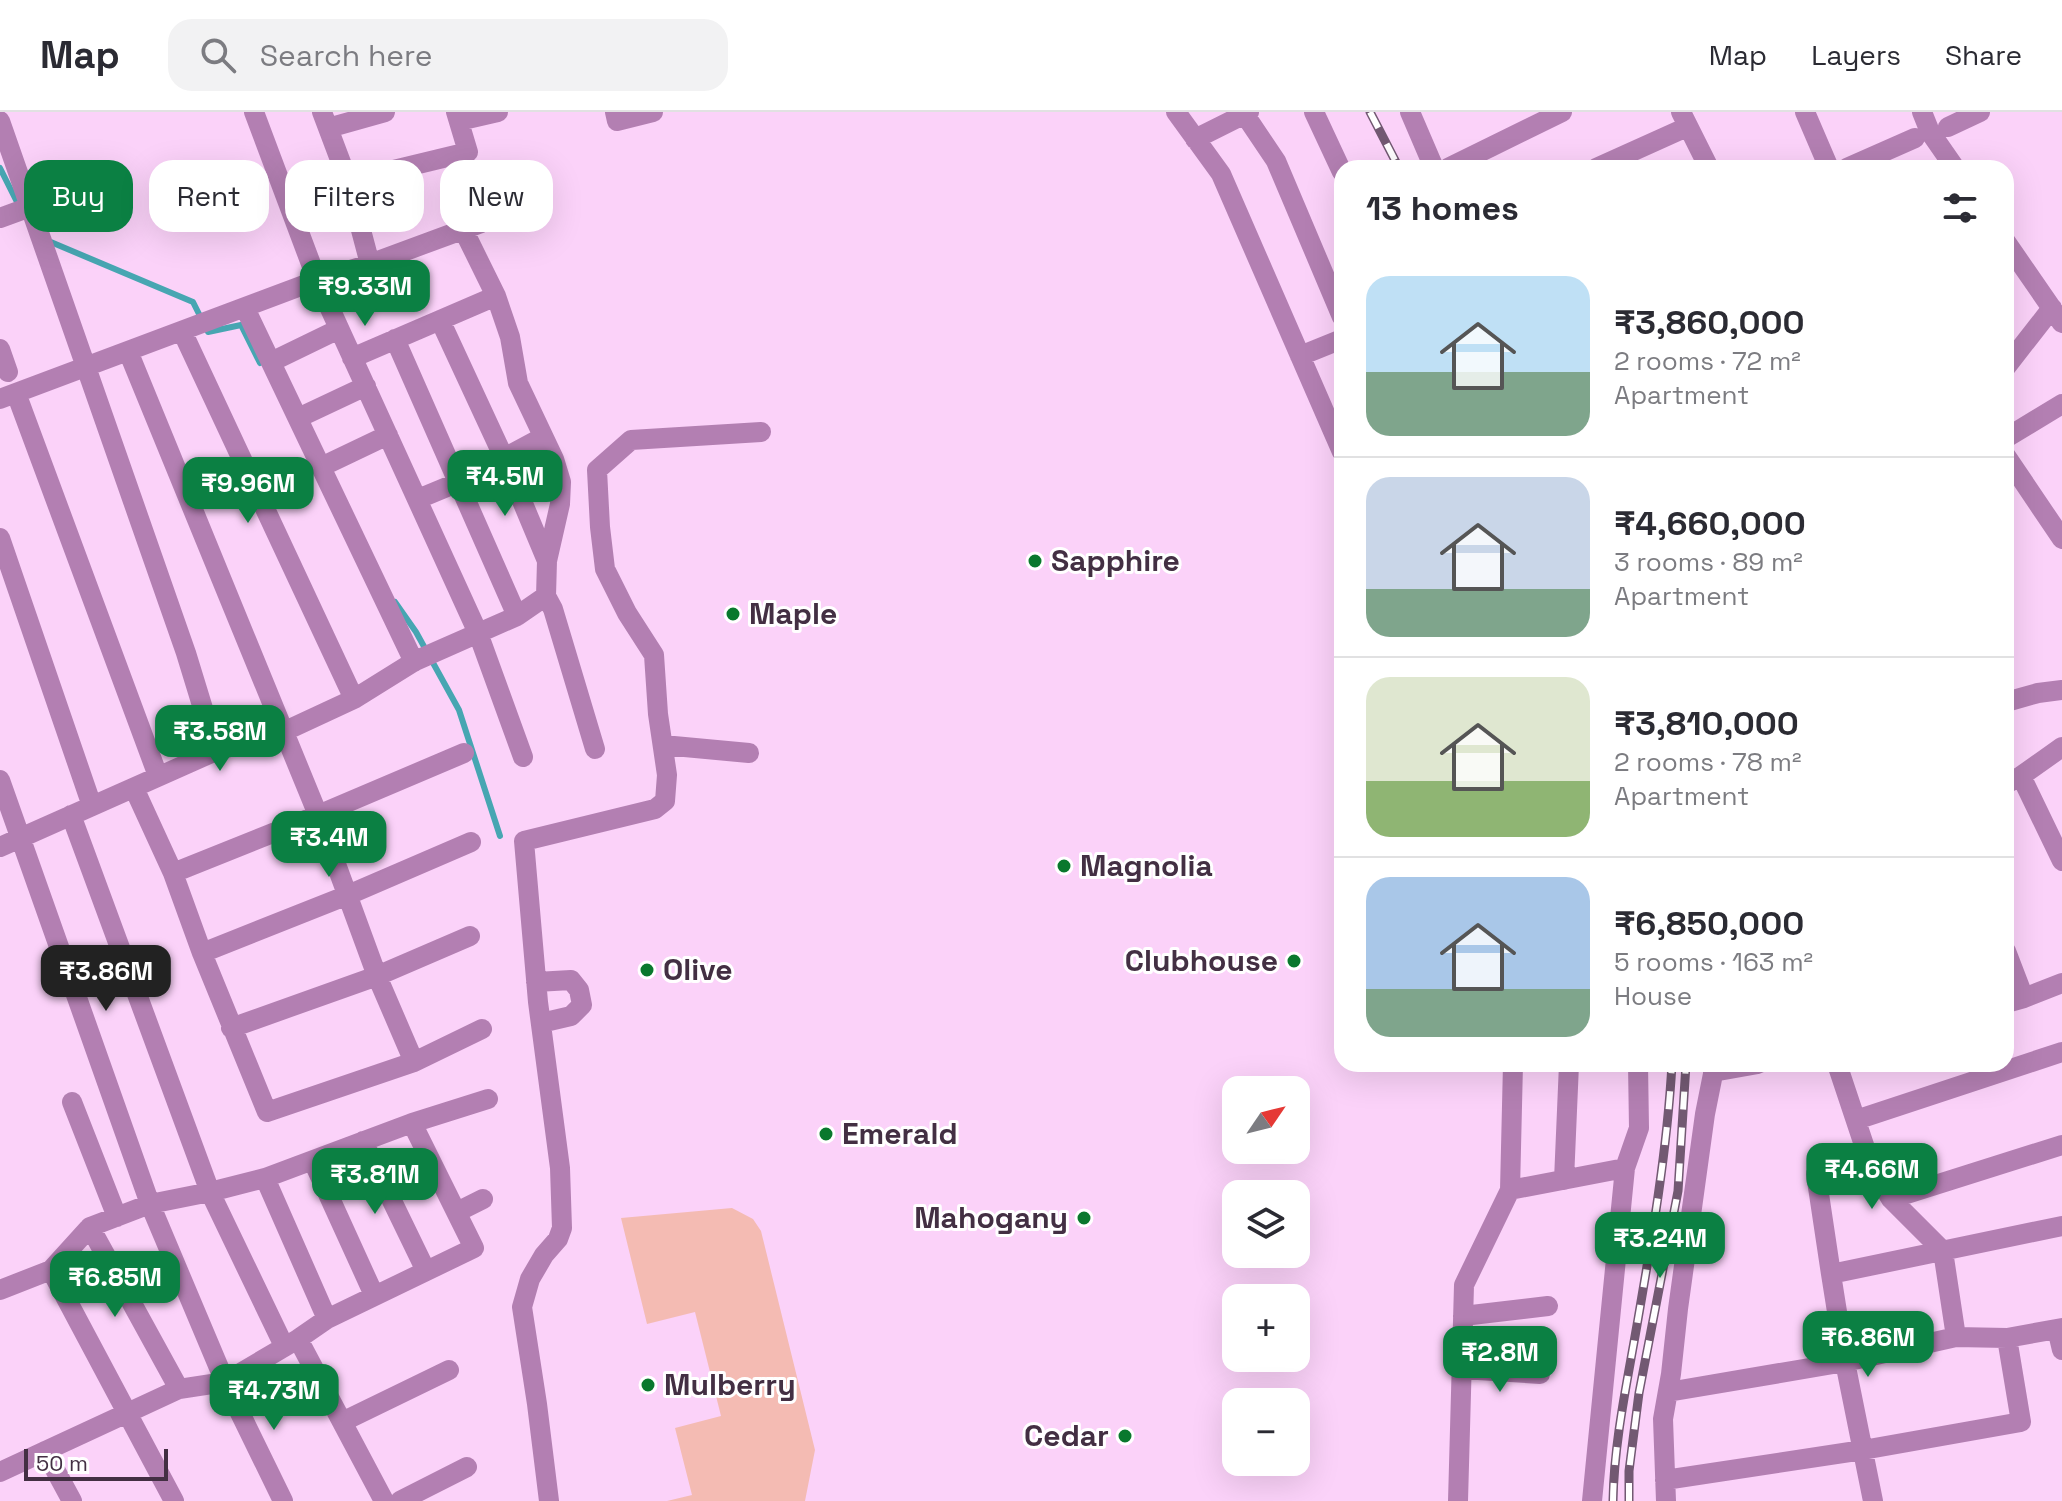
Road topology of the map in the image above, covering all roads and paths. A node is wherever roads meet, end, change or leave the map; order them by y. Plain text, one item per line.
1 (254, 112) edge
2 (385, 112) edge
3 (498, 112) edge
4 (615, 112) edge
5 (653, 112) edge
6 (1176, 112) edge
7 (1314, 112) edge
8 (1410, 112) edge
9 (1562, 112) edge
10 (1805, 112) edge
11 (1922, 112) edge
12 (1980, 112) edge
13 (1246, 113) edge
14 (458, 116) edge
15 (1684, 119) edge
16 (325, 120) edge
17 (0, 121) edge
18 (1948, 127) dead end
19 (1915, 138) dead end
20 (1195, 139) junction
21 (340, 160) edge
22 (1336, 160) edge
23 (1431, 160) edge
24 (1464, 160) edge
25 (1610, 160) edge
26 (1705, 160) edge
27 (1826, 160) edge
28 (1865, 160) edge
29 (1949, 160) edge
30 (424, 163) edge
31 (20, 215) edge
32 (362, 232) edge
33 (2014, 254) edge
34 (370, 264) junction
35 (317, 280) junction
36 (496, 296) junction
37 (1334, 298) edge
38 (245, 308) junction
39 (2057, 316) edge
40 (440, 320) junction
41 (196, 326) junction
42 (339, 329) junction
43 (395, 339) junction
44 (1334, 342) edge
45 (0, 349) edge
46 (128, 351) junction
47 (1300, 356) junction
48 (352, 358) junction
49 (2014, 359) edge
50 (271, 362) junction
51 (87, 366) junction
52 (8, 372) dead end
53 (366, 386) junction
54 (8, 396) edge
55 (2062, 404) edge
56 (298, 418) junction
57 (761, 432) dead end
58 (2014, 433) edge
59 (1334, 434) edge
60 (388, 435) junction
61 (543, 437) junction
62 (504, 458) junction
63 (321, 467) junction
64 (2014, 468) edge
65 (459, 482) junction
66 (418, 499) junction
67 (0, 538) edge
68 (2062, 539) edge
69 (547, 561) junction
70 (546, 596) junction
71 (517, 616) junction
72 (478, 633) junction
73 (424, 657) junction
74 (2062, 690) edge
75 (354, 699) junction
76 (2014, 700) edge
77 (283, 732) junction
78 (663, 745) junction
79 (2062, 747) edge
80 (595, 749) dead end
81 (216, 751) junction
82 (464, 753) dead end
83 (749, 753) dead end
84 (523, 757) dead end
85 (158, 776) junction
86 (2014, 779) edge
87 (0, 780) edge
88 (2014, 782) edge
89 (134, 788) junction
90 (92, 806) junction
91 (71, 815) junction
92 (318, 815) junction
93 (21, 838) junction
94 (471, 842) dead end
95 (0, 847) edge
96 (2062, 861) edge
97 (173, 873) junction
98 (348, 895) junction
99 (470, 936) dead end
100 (202, 953) junction
101 (377, 976) junction
102 (536, 982) junction
103 (2062, 983) edge
104 (2015, 1000) edge
105 (541, 1023) junction
106 (231, 1028) junction
107 (482, 1029) dead end
108 (2062, 1052) edge
109 (414, 1062) junction
110 (2014, 1068) edge
111 (1513, 1072) edge
112 (1569, 1072) edge
113 (1638, 1072) edge
114 (1713, 1072) edge
115 (1840, 1072) edge
116 (2001, 1072) edge
117 (488, 1099) dead end
118 (72, 1102) dead end
119 (1856, 1120) junction
120 (412, 1123) junction
121 (363, 1141) junction
122 (2062, 1145) edge
123 (313, 1161) junction
124 (1871, 1166) junction
125 (1625, 1168) junction
126 (265, 1178) junction
127 (1564, 1180) junction
128 (1510, 1190) junction
129 (210, 1192) junction
130 (483, 1199) dead end
131 (1891, 1199) junction
132 (150, 1204) junction
133 (457, 1212) junction
134 (117, 1217) junction
135 (2062, 1226) edge
136 (90, 1227) junction
137 (1943, 1251) junction
138 (51, 1270) junction
139 (426, 1271) junction
140 (1831, 1274) junction
141 (0, 1290) edge
142 (374, 1295) junction
143 (1548, 1306) dead end
144 (1463, 1316) junction
145 (327, 1319) junction
146 (2060, 1328) edge
147 (1956, 1337) junction
148 (2007, 1338) junction
149 (291, 1343) junction
150 (2062, 1350) edge
151 (1845, 1362) junction
152 (1462, 1369) junction
153 (449, 1370) dead end
154 (1540, 1374) dead end
155 (225, 1382) junction
156 (179, 1389) junction
157 (1668, 1392) junction
158 (128, 1412) junction
159 (342, 1422) junction
160 (1863, 1450) junction
161 (45, 1451) junction
162 (467, 1467) dead end
163 (0, 1472) edge
164 (1665, 1480) junction
165 (72, 1501) edge
166 (174, 1501) edge
167 (283, 1501) edge
168 (384, 1501) edge
169 (400, 1501) edge
170 (549, 1501) edge
171 (1458, 1501) edge
172 (1592, 1501) edge
173 (1666, 1501) edge
174 (1873, 1501) edge

1 - 35 street
2 - 16 street
3 - 14 street
4 - 5 street
6 - 20 street
7 - 22 street
8 - 23 street
9 - 24 street
10 - 27 street
11 - 29 street
12 - 18 street
13 - 20 street
13 - 37 street
14 - 30 street
15 - 25 street
15 - 26 street
16 - 21 street
17 - 31 street
19 - 28 street
20 - 47 street
31 - 51 street
32 - 34 street
33 - 39 street
34 - 35 street
34 - 36 street
35 - 38 street
35 - 42 street
36 - 40 street
36 - 61 street
38 - 41 street
38 - 50 street
39 - 49 street
40 - 43 street
40 - 62 street
41 - 46 street
41 - 75 street
42 - 48 street
42 - 50 street
43 - 48 street
43 - 65 street
44 - 47 street
45 - 52 street
46 - 51 street
46 - 77 street
47 - 59 street
48 - 53 street
50 - 56 street
51 - 54 street
51 - 81 street
53 - 56 street
53 - 60 street
54 - 85 street
55 - 58 street
56 - 63 street
57 - 78 street
60 - 63 street
60 - 66 street
61 - 62 street
61 - 69 street
62 - 65 street
62 - 69 street
63 - 73 street
64 - 68 street
65 - 66 street
65 - 71 street
66 - 72 street
67 - 90 street
69 - 70 street
70 - 71 street
70 - 80 street
71 - 72 street
72 - 73 street
72 - 84 street
73 - 75 street
74 - 76 street
75 - 77 street
77 - 81 street
77 - 92 street
78 - 83 street
78 - 102 street
79 - 86 street
81 - 85 street
82 - 92 street
85 - 89 street
87 - 93 street
88 - 96 street
89 - 90 street
89 - 97 street
90 - 91 street
91 - 93 street
91 - 129 street
92 - 97 street
92 - 98 street
93 - 95 street
93 - 132 street
94 - 98 street
97 - 100 street
98 - 100 street
98 - 101 street
99 - 101 street
100 - 106 street
101 - 106 street
101 - 109 street
102 - 105 street
102 - 105 street
103 - 104 street
105 - 170 street
106 - 109 street
107 - 109 street
108 - 110 street
111 - 128 street
112 - 127 street
113 - 125 street
114 - 157 street
115 - 119 street
116 - 119 street
117 - 120 street
118 - 134 street
119 - 124 street
120 - 121 street
120 - 133 street
121 - 123 street
121 - 139 street
122 - 131 street
123 - 126 street
123 - 142 street
124 - 131 street
124 - 140 street
125 - 127 street
125 - 172 street
126 - 129 street
126 - 145 street
127 - 128 street
128 - 144 street
129 - 132 street
129 - 149 street
130 - 133 street
131 - 137 street
132 - 134 street
132 - 155 street
133 - 139 street
134 - 136 street
135 - 137 street
136 - 138 street
136 - 156 street
137 - 140 street
137 - 147 street
138 - 141 street
138 - 158 street
139 - 142 street
140 - 151 street
142 - 145 street
143 - 144 street
144 - 152 street
145 - 149 street
146 - 148 street
146 - 150 street
147 - 148 street
147 - 151 street
148 - 160 street
149 - 155 street
149 - 159 street
151 - 157 street
151 - 160 street
152 - 154 street
152 - 171 street
153 - 159 street
155 - 156 street
155 - 167 street
156 - 158 street
157 - 164 street
158 - 161 street
158 - 166 street
159 - 168 street
160 - 164 street
160 - 174 street
161 - 163 street
161 - 165 street
162 - 169 street
164 - 173 street

